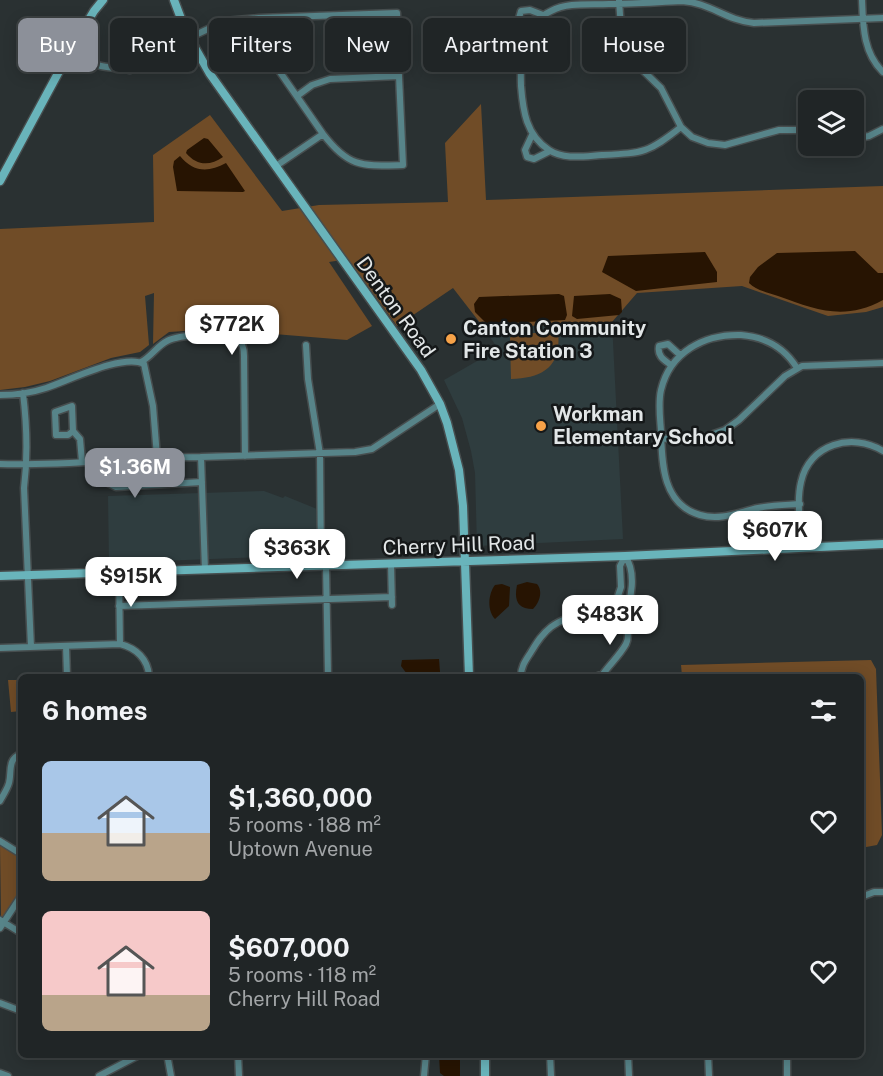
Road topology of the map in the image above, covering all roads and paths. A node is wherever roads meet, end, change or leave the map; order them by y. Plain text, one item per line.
1 (103, 0) edge
2 (174, 0) edge
3 (862, 0) edge
4 (619, 2) edge
5 (543, 15) junction
6 (90, 18) edge
7 (181, 18) edge
8 (259, 18) edge
9 (519, 18) edge
10 (540, 18) edge
11 (863, 18) junction
12 (883, 18) edge
13 (197, 52) edge
14 (59, 72) edge
15 (280, 72) edge
16 (521, 72) edge
17 (883, 72) edge
18 (399, 76) junction
19 (297, 96) junction
20 (681, 127) junction
21 (883, 129) edge
22 (798, 130) edge
23 (323, 134) junction
24 (532, 135) junction
25 (864, 138) edge
26 (550, 151) junction
27 (276, 166) junction
28 (0, 181) edge
29 (306, 345) dead end
30 (680, 355) junction
31 (141, 363) junction
32 (883, 363) edge
33 (671, 365) junction
34 (797, 368) junction
35 (24, 393) junction
36 (0, 395) edge
37 (440, 404) junction
38 (73, 431) junction
39 (661, 440) junction
40 (883, 451) edge
41 (320, 454) junction
42 (245, 456) junction
43 (157, 457) junction
44 (201, 457) junction
45 (107, 461) junction
46 (82, 462) junction
47 (0, 464) edge
48 (27, 465) junction
49 (202, 482) junction
50 (800, 504) junction
51 (883, 544) edge
52 (802, 548) junction
53 (625, 556) junction
54 (464, 562) junction
55 (391, 564) junction
56 (323, 566) junction
57 (205, 570) junction
58 (118, 573) junction
59 (28, 575) junction
60 (0, 576) edge
61 (392, 597) junction
62 (326, 600) junction
63 (392, 605) dead end
64 (119, 606) junction
65 (614, 611) junction
66 (622, 616) junction
67 (120, 644) junction
68 (66, 646) junction
69 (31, 647) junction
70 (0, 648) edge
71 (67, 674) edge
72 (148, 674) edge
73 (328, 674) edge
74 (469, 674) edge
75 (521, 674) edge
76 (603, 674) edge
77 (18, 755) edge
78 (0, 801) edge
79 (0, 841) edge
80 (18, 852) edge
81 (883, 892) edge
82 (864, 896) edge
83 (18, 900) edge
84 (1, 923) edge
85 (18, 932) edge
86 (0, 1003) edge
87 (18, 1010) edge
88 (133, 1058) edge
89 (168, 1058) edge
90 (238, 1058) edge
91 (426, 1058) edge
92 (485, 1058) edge
93 (550, 1058) edge
94 (628, 1058) edge
95 (708, 1058) edge
96 (787, 1058) edge
97 (0, 1073) edge
98 (8, 1076) edge
99 (99, 1076) edge
100 (171, 1076) edge
101 (239, 1076) edge
102 (424, 1076) edge
103 (485, 1076) edge
104 (551, 1076) edge
105 (629, 1076) edge
106 (709, 1076) edge
107 (787, 1076) edge

1 - 6 street
2 - 7 street, Denton Road
3 - 11 street
4 - 5 street
4 - 11 street
4 - 20 street
5 - 9 street
5 - 10 street
8 - 18 street
11 - 12 street
11 - 17 street
13 - 27 street, Denton Road
14 - 28 street
15 - 19 street
16 - 24 street
18 - 19 street
18 - 23 street
19 - 23 street
20 - 22 street
20 - 26 street
21 - 25 street
23 - 27 street
24 - 26 street
24 - 26 street
27 - 37 street, Denton Road
29 - 41 street
30 - 33 street
30 - 33 street
30 - 34 street
31 - 35 street
31 - 42 street
31 - 43 street
32 - 34 street
33 - 39 street
34 - 39 street
35 - 36 street
35 - 48 street
37 - 41 street
37 - 54 street, Denton Road
38 - 38 street
38 - 46 street
39 - 50 street
40 - 50 street
41 - 42 street
41 - 56 street
42 - 44 street
43 - 44 street
43 - 45 street
44 - 49 street
45 - 46 street
45 - 49 street
46 - 48 street
47 - 48 street
48 - 59 street
49 - 57 street
50 - 52 street
51 - 52 street, Cherry Hill Road
52 - 53 street, Cherry Hill Road
53 - 54 street, Cherry Hill Road
53 - 65 street
53 - 66 street
54 - 55 street, Cherry Hill Road
54 - 74 street, Denton Road
55 - 56 street, Cherry Hill Road
55 - 61 street
56 - 57 street, Cherry Hill Road
56 - 62 street
57 - 58 street, Cherry Hill Road
58 - 59 street, Cherry Hill Road
58 - 64 street
59 - 60 street, Cherry Hill Road
59 - 69 street
61 - 62 street
61 - 63 street
62 - 64 street
62 - 73 street
64 - 67 street
65 - 66 street
65 - 75 street
66 - 76 street
67 - 68 street
67 - 72 street
68 - 69 street
68 - 71 street
69 - 70 street
77 - 78 street
79 - 80 street
81 - 82 street
83 - 84 street
84 - 85 street
86 - 87 street
88 - 99 street
89 - 100 street
90 - 101 street
91 - 102 street
92 - 103 street
93 - 104 street
94 - 105 street
95 - 106 street
96 - 107 street
97 - 98 street

